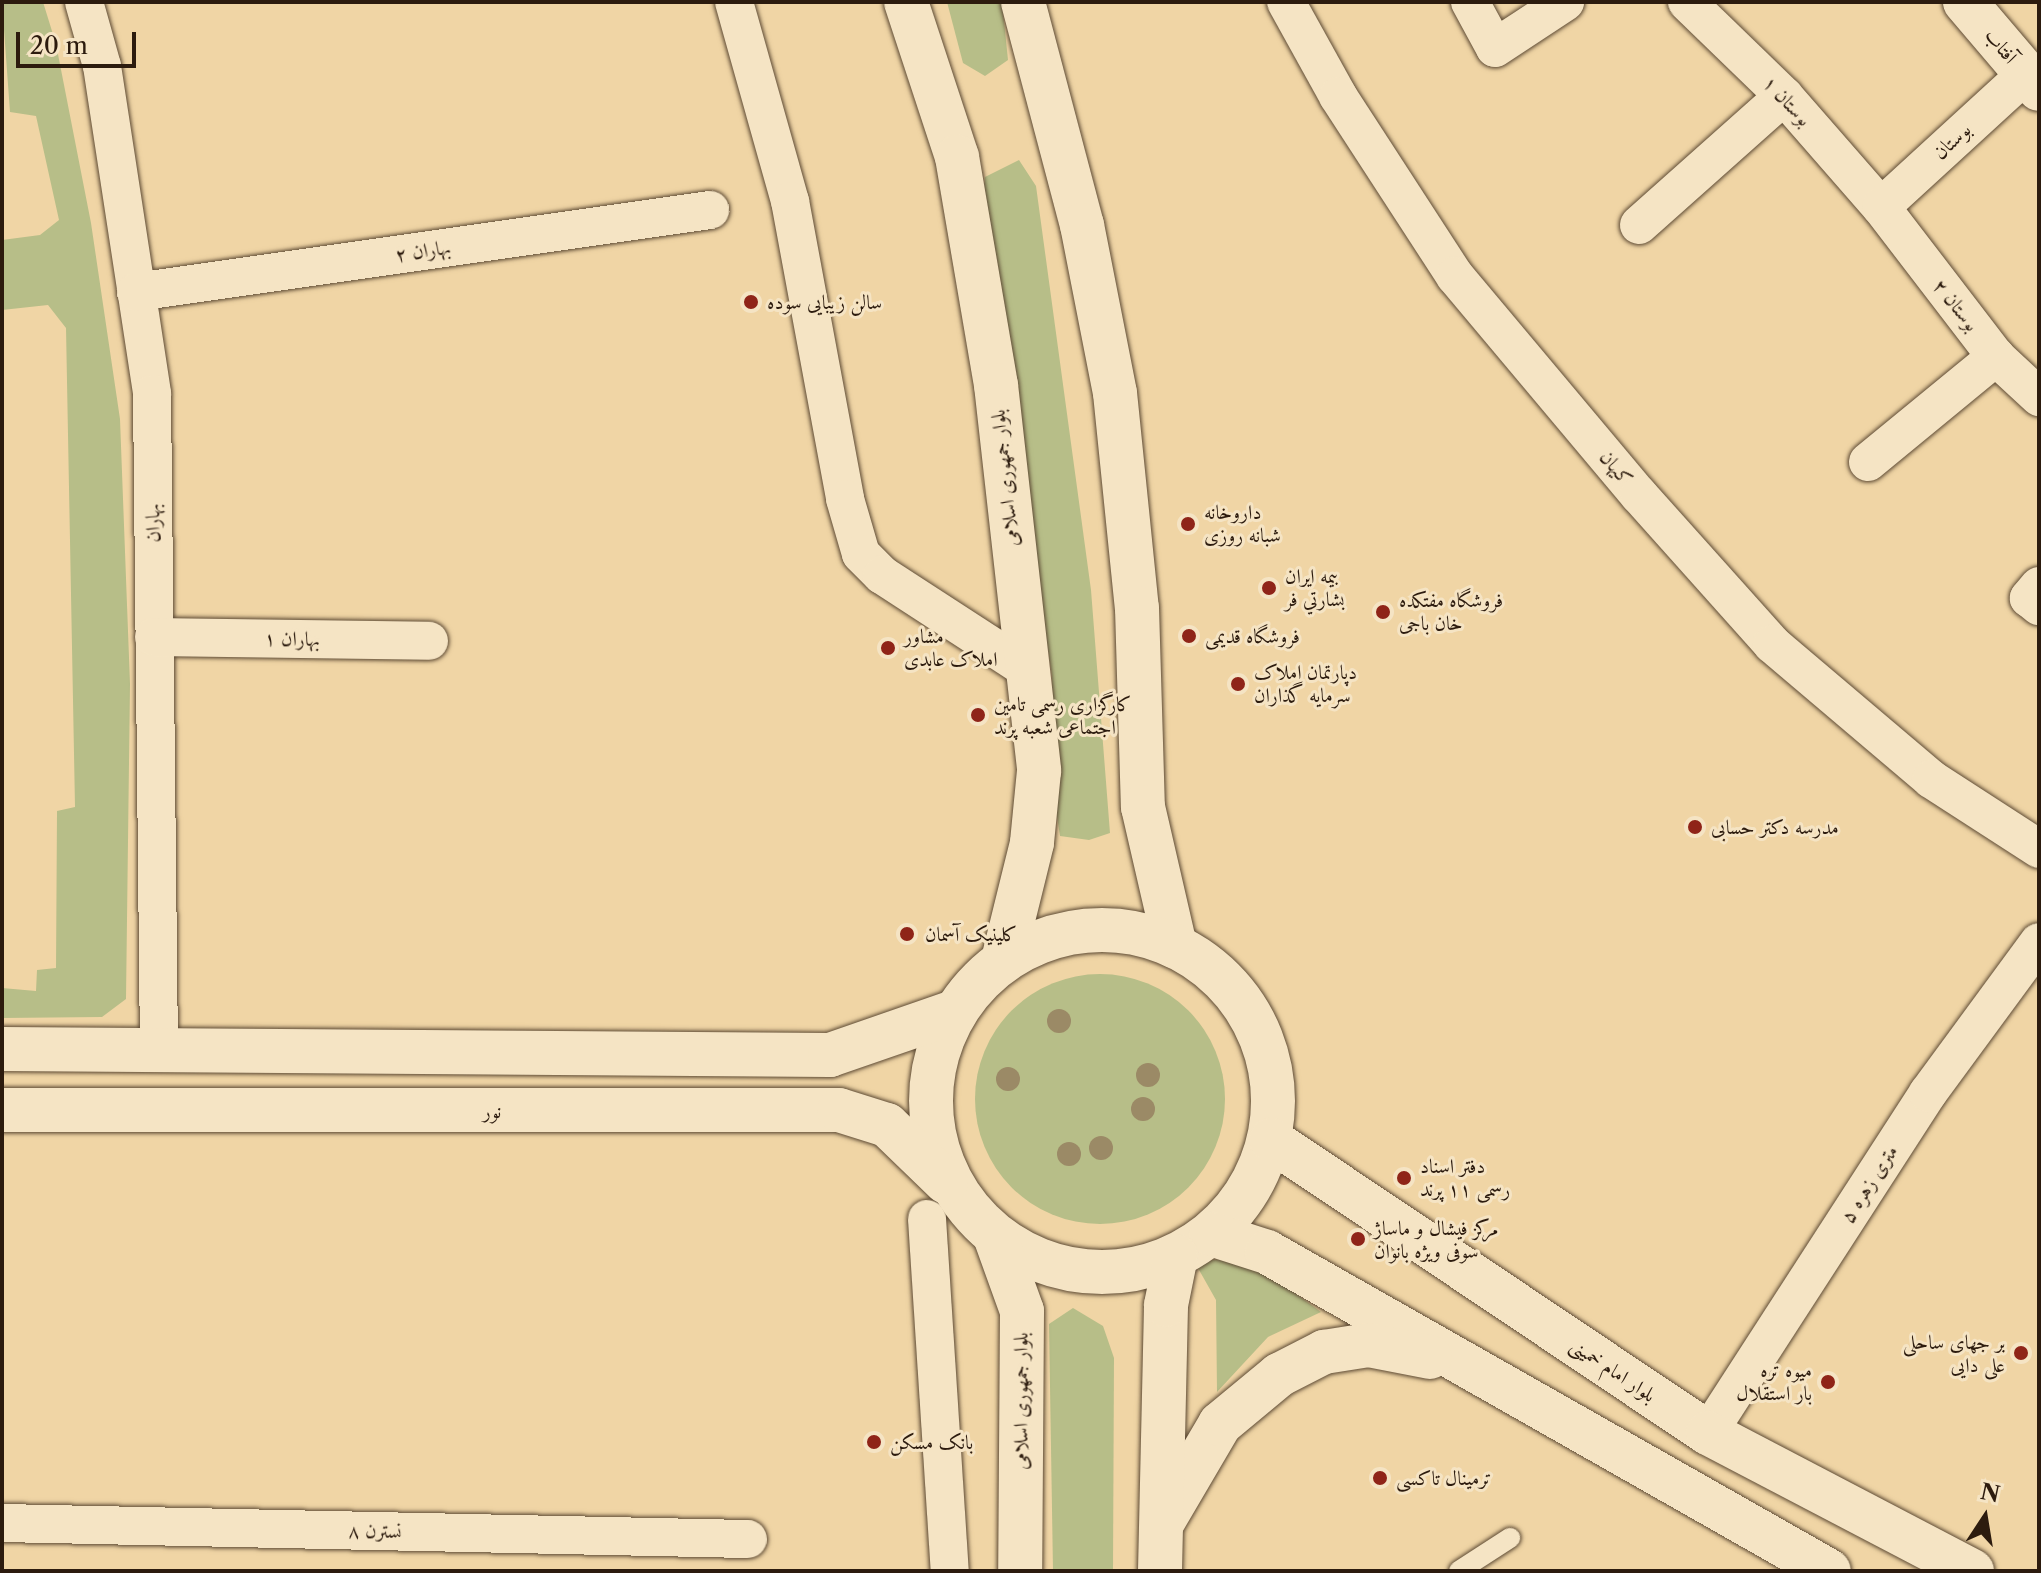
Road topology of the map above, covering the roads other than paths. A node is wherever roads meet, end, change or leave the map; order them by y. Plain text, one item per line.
1 (84, 2) edge
2 (734, 2) edge
3 (906, 2) edge
4 (1023, 2) edge
5 (1286, 2) edge
6 (1470, 2) edge
7 (1565, 2) edge
8 (1687, 2) edge
9 (1965, 2) edge
10 (2032, 82) edge
11 (1784, 96) junction
12 (1881, 207) junction
13 (710, 210) dead end
14 (1639, 225) dead end
15 (136, 292) junction
16 (1996, 357) junction
17 (2039, 397) edge
18 (1868, 462) dead end
19 (2039, 586) edge
20 (2039, 606) edge
21 (154, 637) junction
22 (429, 641) dead end
23 (1025, 668) junction
24 (2039, 849) edge
25 (2039, 942) edge
26 (1175, 946) junction
27 (1003, 960) junction
28 (954, 1012) junction
29 (2, 1049) edge
30 (159, 1051) junction
31 (2, 1110) edge
32 (1271, 1140) junction
33 (940, 1204) junction
34 (995, 1236) junction
35 (1194, 1245) junction
36 (1471, 1365) junction
37 (1708, 1433) junction
38 (2, 1523) edge
39 (1162, 1523) junction
40 (1510, 1538) dead end
41 (748, 1539) dead end
42 (950, 1571) edge
43 (1020, 1571) edge
44 (1160, 1571) edge
45 (1459, 1571) edge
46 (1829, 1571) edge
47 (1972, 1571) edge

1 - 15 street, بهاران
2 - 23 street
3 - 23 main road, بلوار جمهوری اسلامی
4 - 26 main road
5 - 24 street, کیهان
6 - 7 street
8 - 11 street, بوستان ۱
9 - 10 main road, آفتاب
10 - 12 street, بوستان
11 - 12 street, بوستان ۱
11 - 14 street
12 - 16 street, بوستان ۲
13 - 15 street, بهاران ۲
15 - 21 street, بهاران
16 - 17 street, بوستان ۲
16 - 18 street
19 - 20 street
21 - 22 street, بهاران ۱
21 - 30 street, بهاران
23 - 27 main road, بلوار جمهوری اسلامی
25 - 37 street, ۵ متری زهره
26 - 27 main road
26 - 32 main road
27 - 28 main road
28 - 30 main road
28 - 33 main road
29 - 30 main road
31 - 33 main road, نور
32 - 35 main road
32 - 37 main road, بلوار امام خمینی
33 - 34 main road
33 - 42 street
34 - 35 main road
34 - 43 main road, بلوار جمهوری اسلامی
35 - 36 main road
35 - 39 main road
36 - 39 main road
36 - 46 main road
37 - 47 main road, بلوار امام خمینی
38 - 41 street, نسترن ۸
39 - 44 main road
40 - 45 lane

